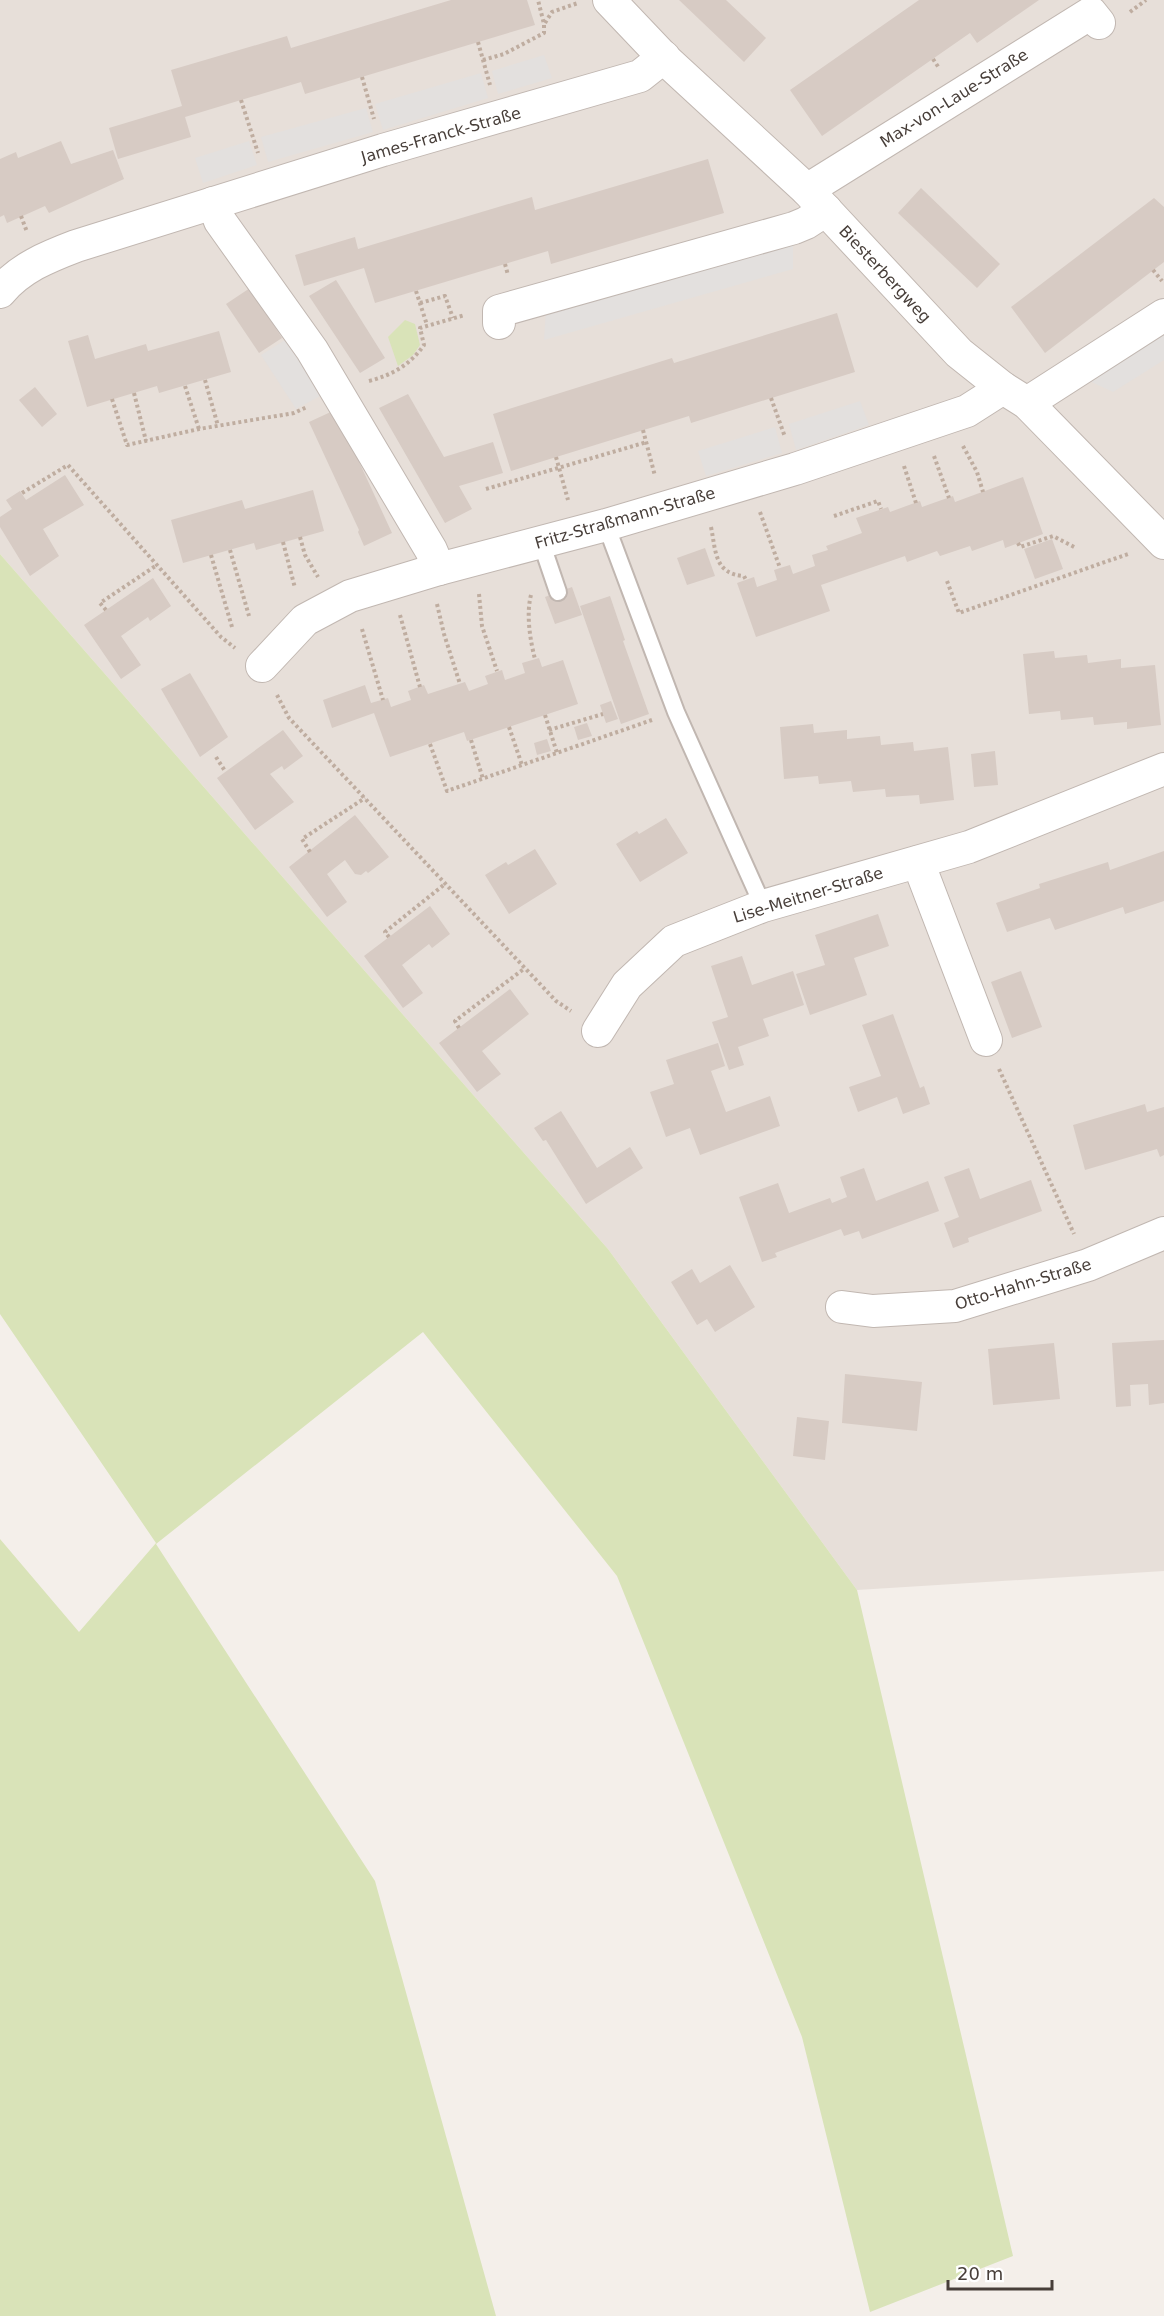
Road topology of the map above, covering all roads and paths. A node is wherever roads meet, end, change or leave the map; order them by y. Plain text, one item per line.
1 (538, 0) edge
2 (594, 1) edge
3 (1099, 23) dead end
4 (544, 24) junction
5 (478, 42) dead end
6 (664, 57) junction
7 (483, 60) junction
8 (362, 77) dead end
9 (492, 90) dead end
10 (241, 100) dead end
11 (375, 122) dead end
12 (259, 157) dead end
13 (817, 200) junction
14 (213, 203) junction
15 (1153, 270) dead end
16 (1164, 283) edge
17 (416, 291) dead end
18 (0, 292) edge
19 (420, 303) junction
20 (1164, 315) edge
21 (499, 317) joint
22 (453, 318) junction
23 (427, 325) junction
24 (205, 380) dead end
25 (185, 386) dead end
26 (134, 393) dead end
27 (339, 393) junction
28 (1015, 395) junction
29 (771, 398) dead end
30 (112, 399) dead end
31 (218, 426) junction
32 (781, 426) dead end
33 (199, 429) junction
34 (643, 430) dead end
35 (146, 441) junction
36 (646, 442) junction
37 (963, 445) dead end
38 (930, 446) dead end
39 (900, 456) dead end
40 (556, 458) dead end
41 (559, 468) junction
42 (657, 482) dead end
43 (486, 489) dead end
44 (983, 492) dead end
45 (22, 493) dead end
46 (949, 498) dead end
47 (568, 502) dead end
48 (757, 502) dead end
49 (916, 503) dead end
50 (881, 509) dead end
51 (834, 516) dead end
52 (710, 524) dead end
53 (606, 525) junction
54 (300, 537) dead end
55 (283, 542) dead end
56 (541, 542) junction
57 (1018, 543) dead end
58 (1164, 543) edge
59 (1076, 548) dead end
60 (230, 550) dead end
61 (1129, 554) dead end
62 (211, 555) dead end
63 (157, 565) junction
64 (780, 568) dead end
65 (439, 569) junction
66 (746, 580) dead end
67 (321, 581) dead end
68 (947, 581) dead end
69 (555, 585) joint
70 (477, 589) dead end
71 (297, 596) dead end
72 (437, 602) dead end
73 (106, 610) dead end
74 (399, 612) dead end
75 (249, 616) dead end
76 (359, 619) dead end
77 (231, 627) dead end
78 (221, 637) dead end
79 (535, 659) dead end
80 (262, 666) joint
81 (497, 671) dead end
82 (460, 684) dead end
83 (420, 687) dead end
84 (383, 700) dead end
85 (676, 712) junction
86 (603, 714) dead end
87 (544, 715) dead end
88 (508, 727) dead end
89 (549, 730) junction
90 (471, 740) dead end
91 (430, 744) dead end
92 (557, 753) junction
93 (216, 757) dead end
94 (522, 765) junction
95 (1164, 769) edge
96 (225, 771) dead end
97 (483, 779) junction
98 (365, 798) junction
99 (310, 852) dead end
100 (918, 862) junction
101 (445, 884) junction
102 (763, 906) junction
103 (389, 937) dead end
104 (525, 968) junction
105 (459, 1028) dead end
106 (598, 1030) joint
107 (986, 1040) joint
108 (1164, 1233) edge
109 (1088, 1265) junction
110 (842, 1307) dead end

1 - 4 path
2 - 4 path
2 - 6 street, Biesterbergweg
3 - 13 street, Max-von-Laue-Straße
4 - 7 path
5 - 7 path
6 - 13 street, Biesterbergweg
6 - 14 street, James-Franck-Straße
7 - 9 path
8 - 11 path
10 - 12 path
13 - 21 street
13 - 28 street, Biesterbergweg
14 - 18 street, James-Franck-Straße
14 - 27 street
15 - 16 path
17 - 19 path
19 - 22 path
19 - 23 path
20 - 28 street, Fritz-Straßmann-Straße
21 - 22 path
22 - 23 path
23 - 27 path
24 - 31 path
25 - 33 path
26 - 35 path
27 - 31 path
27 - 65 street
28 - 53 street, Fritz-Straßmann-Straße
28 - 58 street, Biesterbergweg
29 - 32 path
30 - 35 path
31 - 33 path
33 - 35 path
34 - 36 path
36 - 41 path
36 - 42 path
37 - 44 path
38 - 46 path
39 - 49 path
40 - 41 path
41 - 43 path
41 - 47 path
45 - 63 path
48 - 64 path
50 - 51 path
52 - 66 path
53 - 56 street, Fritz-Straßmann-Straße
53 - 85 lane
54 - 67 path
55 - 71 path
56 - 65 street, Fritz-Straßmann-Straße
56 - 69 lane
57 - 59 path
60 - 75 path
61 - 68 path
62 - 77 path
63 - 73 path
63 - 78 path
65 - 80 street, Fritz-Straßmann-Straße
69 - 79 path
70 - 81 path
72 - 82 path
74 - 83 path
76 - 84 path
80 - 98 path
85 - 92 path
85 - 102 lane
86 - 89 path
87 - 89 path
88 - 94 path
89 - 92 path
90 - 97 path
91 - 97 path
92 - 94 path
93 - 96 path
94 - 97 path
95 - 100 street, Lise-Meitner-Straße
98 - 99 path
98 - 101 path
100 - 102 street, Lise-Meitner-Straße
100 - 107 street
101 - 103 path
101 - 104 path
102 - 106 street, Lise-Meitner-Straße
104 - 105 path
104 - 106 path
107 - 109 path
108 - 109 street, Otto-Hahn-Straße
109 - 110 street, Otto-Hahn-Straße

